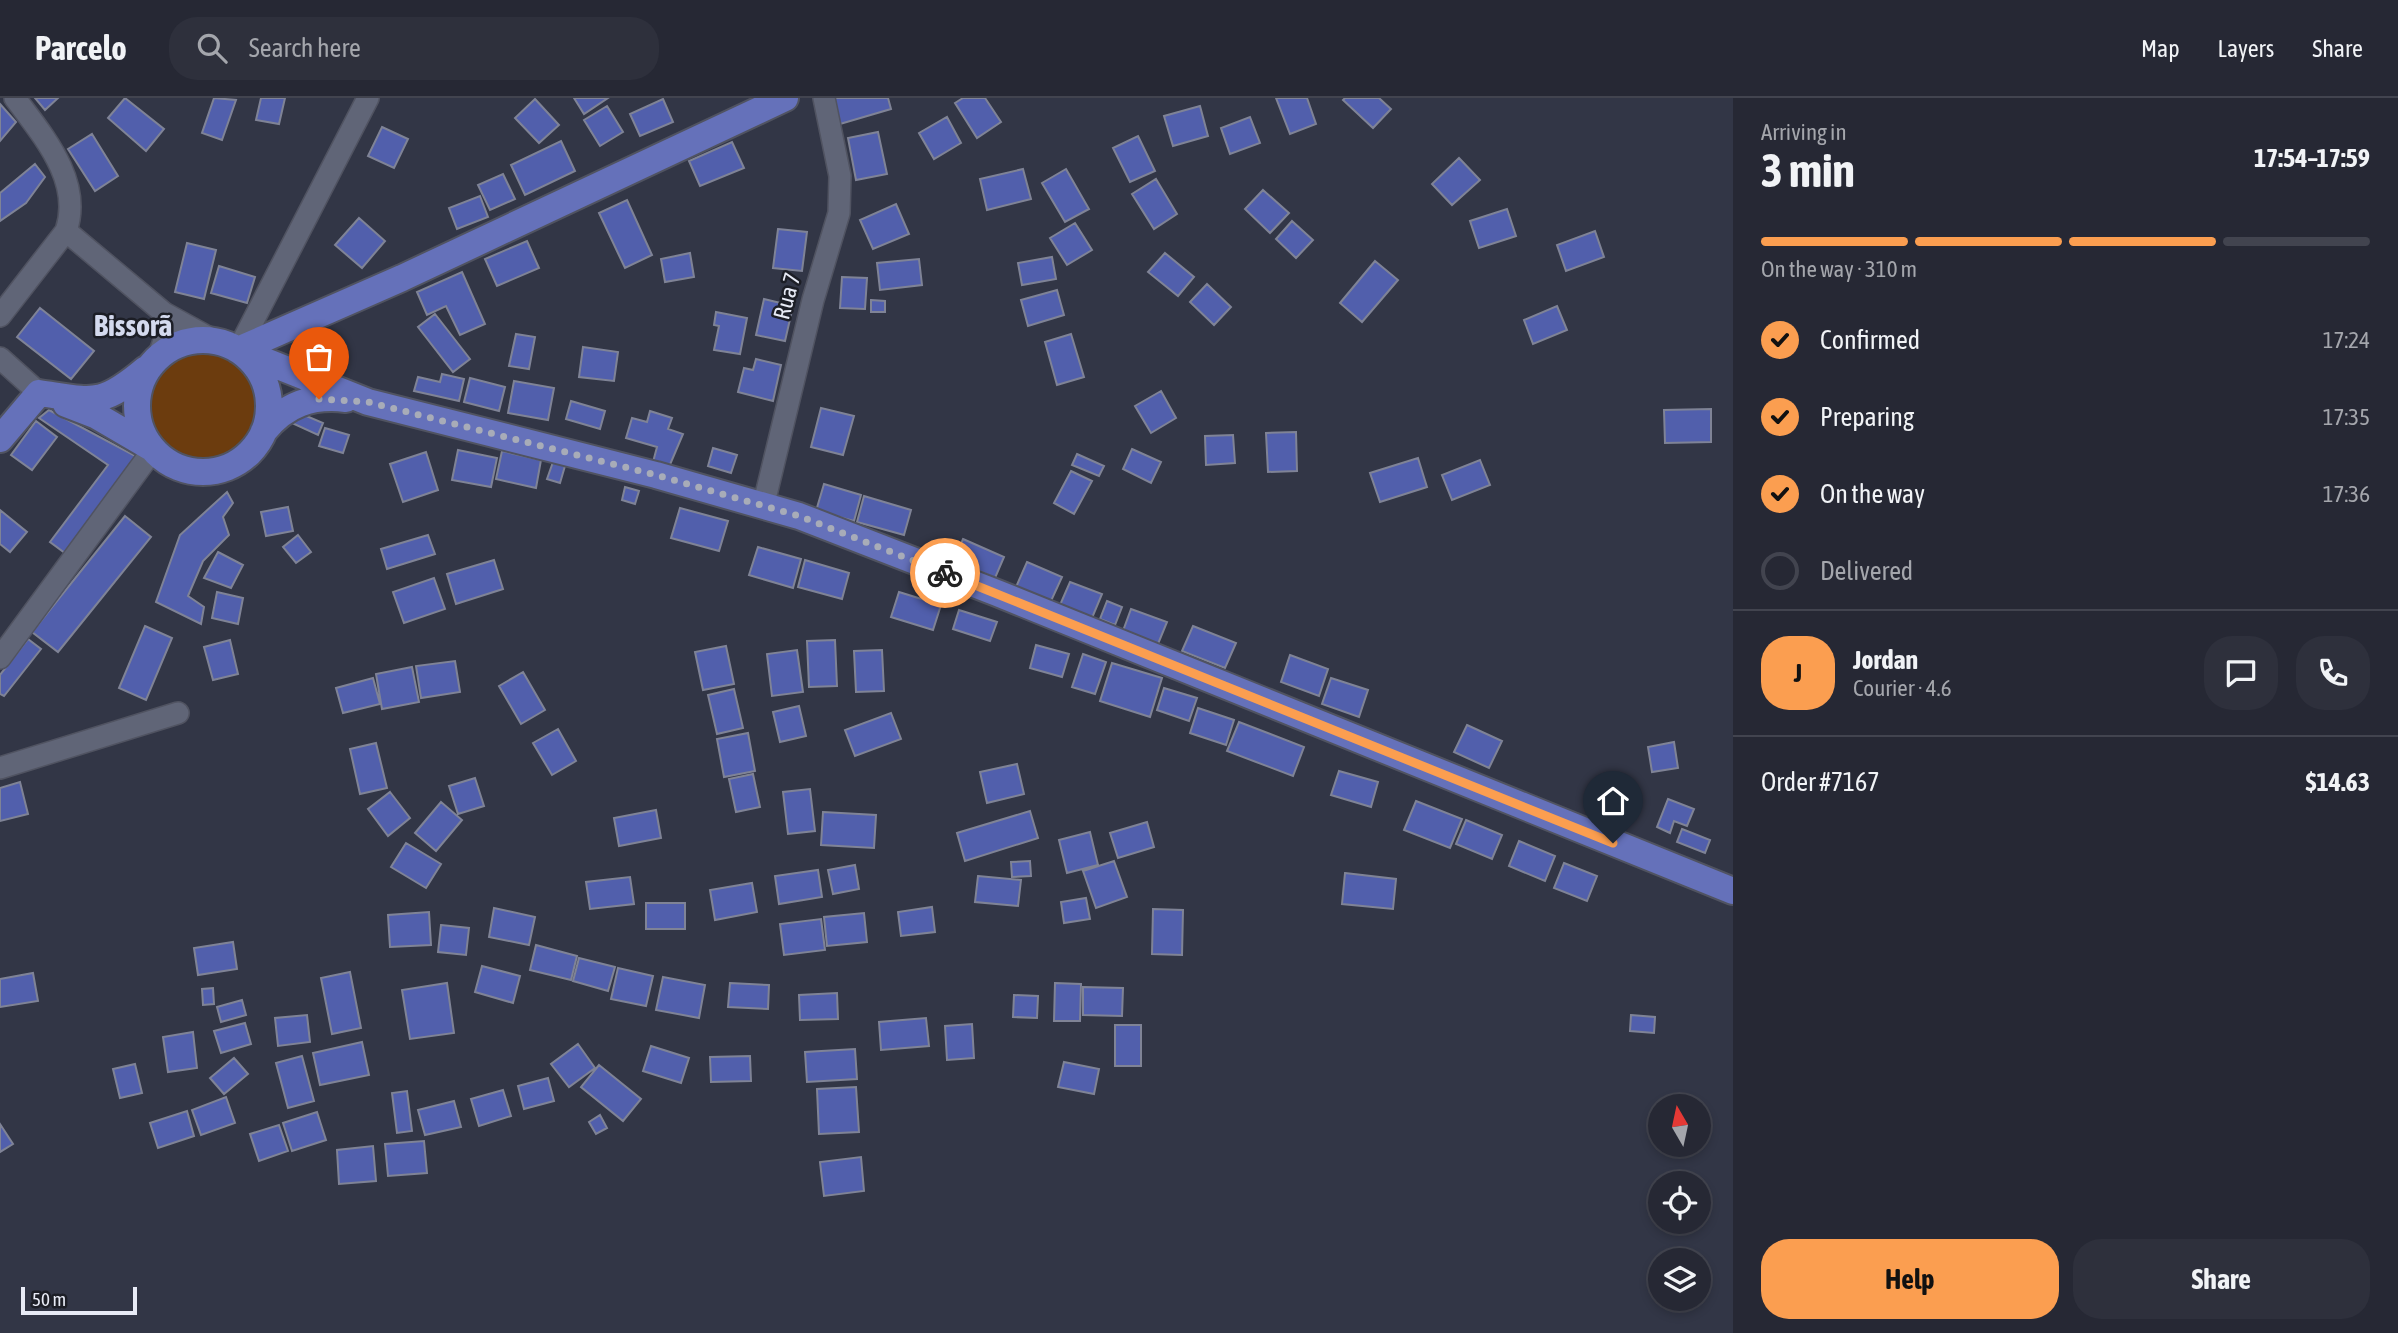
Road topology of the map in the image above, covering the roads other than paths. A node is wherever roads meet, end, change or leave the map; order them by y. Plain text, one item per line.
1 (15, 98) edge
2 (368, 98) edge
3 (785, 98) edge
4 (824, 98) edge
5 (66, 231) junction
6 (164, 313) junction
7 (0, 316) edge
8 (226, 346) junction
9 (0, 358) edge
10 (155, 360) junction
11 (38, 393) junction
12 (368, 402) junction
13 (264, 431) junction
14 (0, 439) edge
15 (152, 449) junction
16 (762, 506) junction
17 (0, 658) edge
18 (178, 713) dead end
19 (0, 768) edge
20 (1733, 891) edge

1 - 5 street
2 - 8 street
3 - 8 main road
4 - 16 street, Rua 7
5 - 6 street
5 - 7 street
6 - 8 street
6 - 10 street
8 - 10 main road
8 - 12 main road
8 - 13 main road
9 - 11 street
10 - 11 main road
10 - 15 main road
11 - 14 main road
11 - 15 main road
12 - 13 main road
12 - 16 main road
13 - 15 main road
15 - 17 street
16 - 20 main road
18 - 19 street

